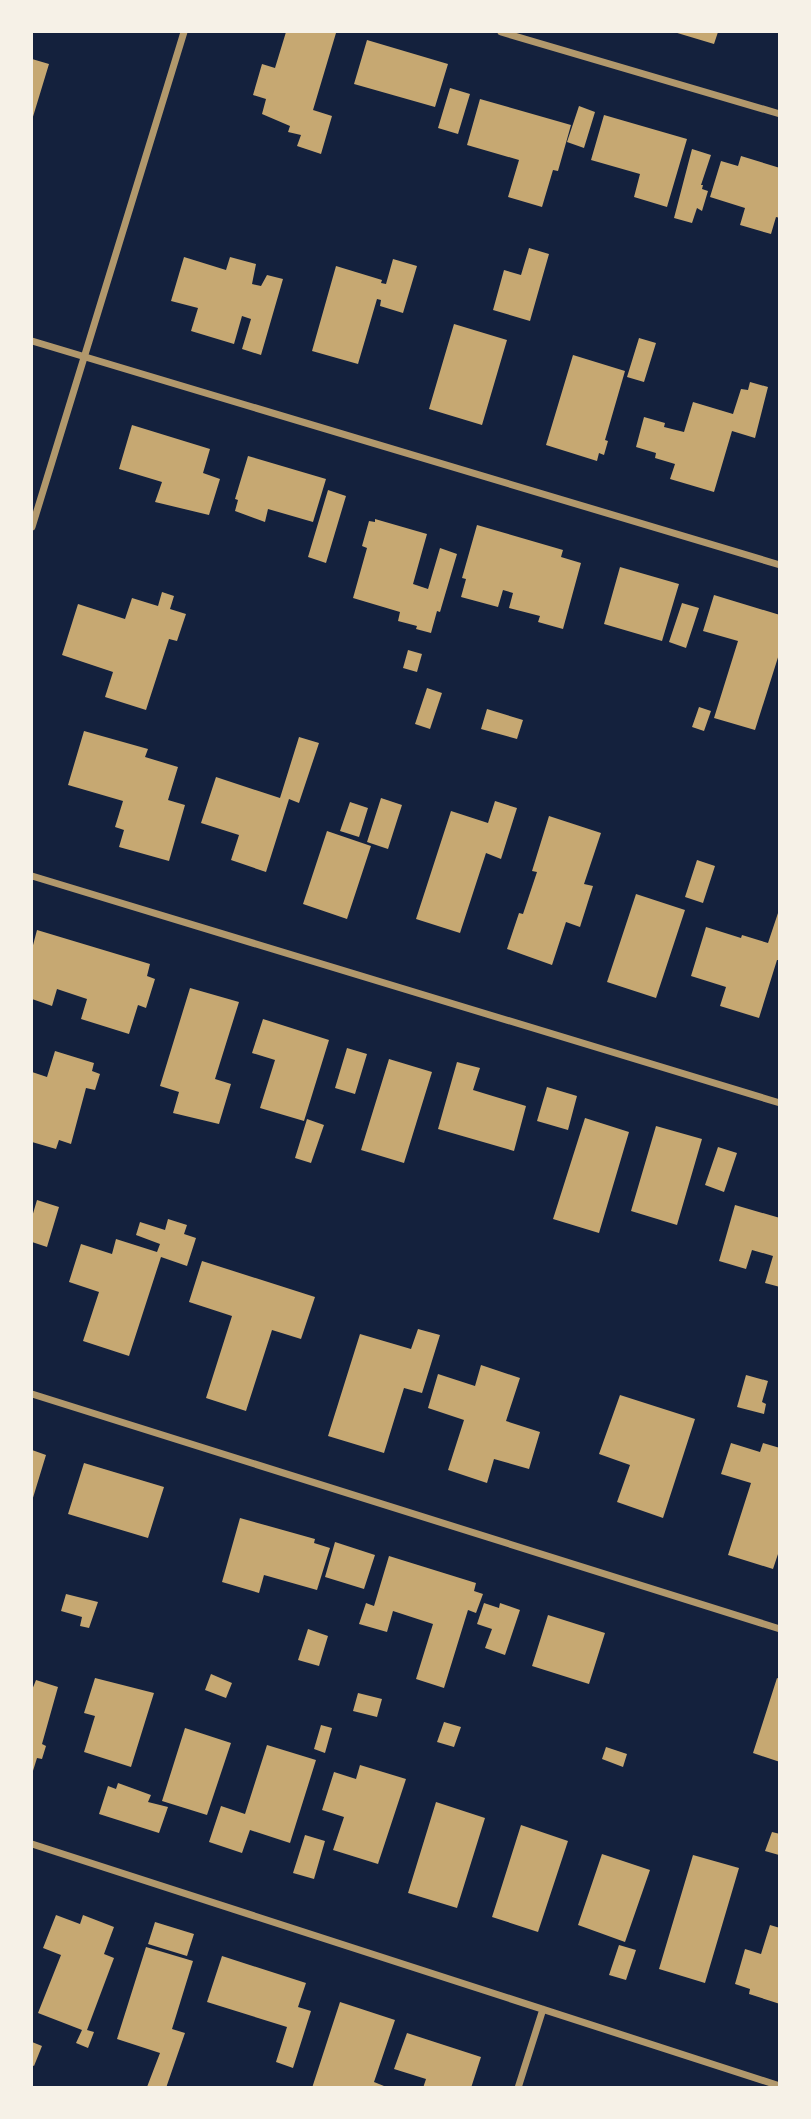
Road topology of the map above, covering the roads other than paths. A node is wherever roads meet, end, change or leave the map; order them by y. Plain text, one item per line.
1 (184, 32) edge
2 (501, 32) edge
3 (779, 114) edge
4 (32, 341) edge
5 (85, 357) junction
6 (32, 527) edge
7 (779, 565) edge
8 (32, 876) edge
9 (779, 1103) edge
10 (32, 1394) edge
11 (779, 1629) edge
12 (32, 1844) edge
13 (543, 2010) junction
14 (779, 2086) edge
15 (518, 2088) edge

1 - 5 street
2 - 3 street
4 - 5 street
5 - 6 street
5 - 7 street
8 - 9 street
10 - 11 street
12 - 13 street
13 - 14 street
13 - 15 street

